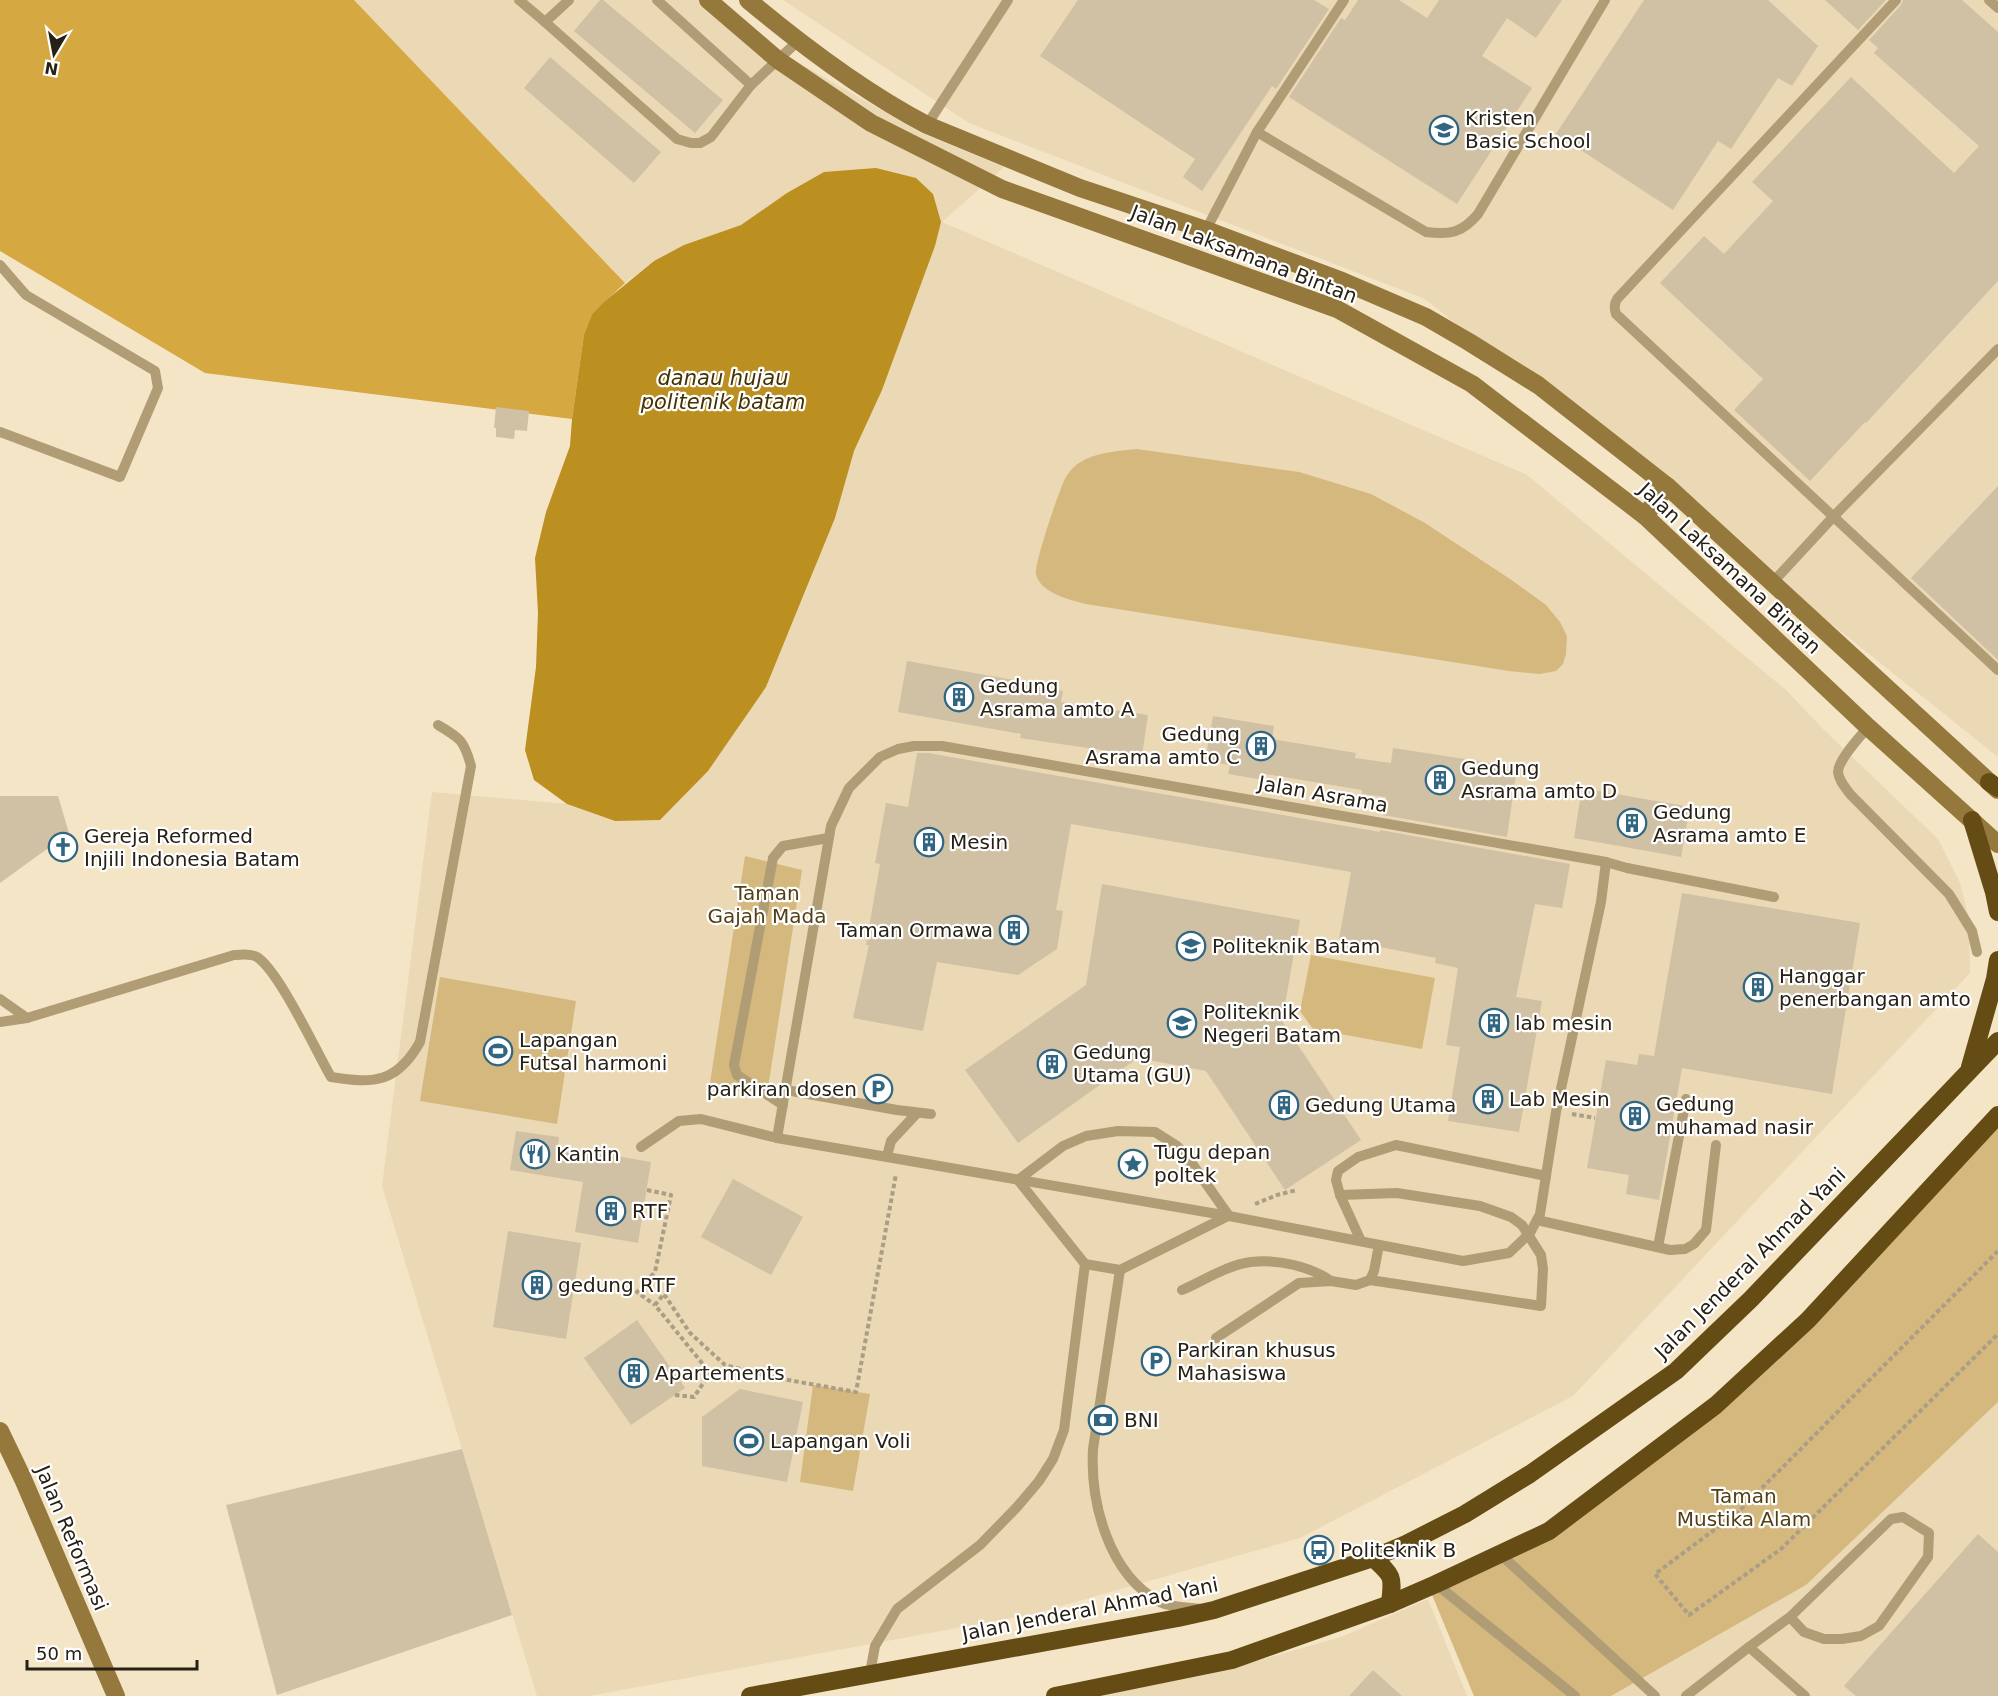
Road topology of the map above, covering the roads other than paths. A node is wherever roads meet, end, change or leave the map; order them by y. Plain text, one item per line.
1 (519, 0) edge
2 (569, 0) edge
3 (657, 0) edge
4 (708, 0) edge
5 (748, 0) edge
6 (1008, 0) edge
7 (1344, 0) edge
8 (1605, 0) edge
9 (1896, 0) edge
10 (1989, 0) edge
11 (1998, 8) edge
12 (545, 22) junction
13 (797, 42) junction
14 (777, 60) junction
15 (751, 85) junction
16 (927, 125) junction
17 (1257, 132) junction
18 (1206, 230) junction
19 (0, 265) edge
20 (1998, 349) edge
21 (0, 432) edge
22 (1667, 486) junction
23 (1646, 516) junction
24 (1834, 516) junction
25 (1772, 583) junction
26 (1998, 670) edge
27 (438, 725) dead end
28 (1868, 727) junction
29 (1995, 787) edge
30 (1972, 820) junction
31 (828, 838) junction
32 (1998, 844) edge
33 (1606, 862) junction
34 (1774, 897) dead end
35 (1998, 912) edge
36 (1977, 952) dead end
37 (1998, 960) edge
38 (0, 999) edge
39 (27, 1018) junction
40 (0, 1022) edge
41 (1998, 1041) edge
42 (1970, 1069) junction
43 (786, 1090) junction
44 (1686, 1099) dead end
45 (783, 1105) junction
46 (917, 1113) junction
47 (931, 1114) dead end
48 (1996, 1119) edge
49 (777, 1138) junction
50 (1716, 1145) dead end
51 (641, 1147) dead end
52 (887, 1156) junction
53 (1546, 1176) junction
54 (1018, 1180) junction
55 (1340, 1195) junction
56 (1229, 1216) junction
57 (1538, 1220) junction
58 (1528, 1236) junction
59 (1360, 1241) junction
60 (1380, 1245) junction
61 (1658, 1247) junction
62 (1085, 1264) junction
63 (1120, 1270) junction
64 (1370, 1280) junction
65 (1331, 1281) junction
66 (1182, 1290) dead end
67 (1216, 1338) dead end
68 (0, 1431) edge
69 (1500, 1554) junction
70 (1373, 1558) junction
71 (1436, 1584) junction
72 (1390, 1604) junction
73 (1214, 1610) junction
74 (1790, 1617) junction
75 (1749, 1647) junction
76 (870, 1673) junction
77 (116, 1696) edge
78 (750, 1696) edge
79 (1055, 1696) edge
80 (1575, 1696) edge
81 (1655, 1696) edge
82 (1686, 1696) edge
83 (1806, 1696) edge

1 - 12 lane
2 - 12 lane
3 - 15 lane
4 - 14 main road, Jalan Laksamana Bintan
5 - 13 main road, Jalan Laksamana Bintan
6 - 16 lane
7 - 17 lane
8 - 17 lane
9 - 24 lane
10 - 11 lane
12 - 15 lane
13 - 14 lane
13 - 16 main road, Jalan Laksamana Bintan
14 - 15 lane
14 - 23 main road, Jalan Laksamana Bintan
16 - 18 main road, Jalan Laksamana Bintan
17 - 18 lane
18 - 22 main road, Jalan Laksamana Bintan
19 - 21 lane
20 - 24 lane
22 - 23 main road
22 - 25 main road, Jalan Laksamana Bintan
23 - 28 main road, Jalan Laksamana Bintan
24 - 25 lane
24 - 26 lane
25 - 29 main road, Jalan Laksamana Bintan
27 - 39 lane
28 - 30 main road, Jalan Laksamana Bintan
28 - 36 lane
30 - 32 main road, Jalan Laksamana Bintan
30 - 35 highway
31 - 33 lane, Jalan Asrama
31 - 43 lane, Jalan Asrama
31 - 45 lane
33 - 34 lane, Jalan Asrama
33 - 53 lane
37 - 42 highway
38 - 39 lane
39 - 40 lane
41 - 42 highway, Jalan Jenderal Ahmad Yani
42 - 70 highway, Jalan Jenderal Ahmad Yani
43 - 45 lane, Jalan Asrama
43 - 46 lane
44 - 61 lane
45 - 49 lane, Jalan Asrama
46 - 47 lane
46 - 52 lane
48 - 69 highway
49 - 51 lane
49 - 52 lane
50 - 61 lane
52 - 54 lane
53 - 55 lane
53 - 57 lane
54 - 56 lane
54 - 56 lane
54 - 62 lane
55 - 58 lane
55 - 59 lane
56 - 59 lane
56 - 63 lane
57 - 58 lane
57 - 61 lane
58 - 60 lane
58 - 64 lane
59 - 60 lane
60 - 64 lane
62 - 63 lane
62 - 76 lane
63 - 73 lane
64 - 65 lane
65 - 66 lane
65 - 67 lane
68 - 77 main road, Jalan Reformasi
69 - 71 highway
69 - 81 lane
70 - 72 highway
70 - 73 highway, Jalan Jenderal Ahmad Yani
71 - 72 highway
71 - 80 lane
72 - 79 highway
73 - 76 highway, Jalan Jenderal Ahmad Yani
74 - 74 lane
74 - 75 lane
75 - 82 lane
75 - 83 lane
76 - 78 highway, Jalan Jenderal Ahmad Yani

